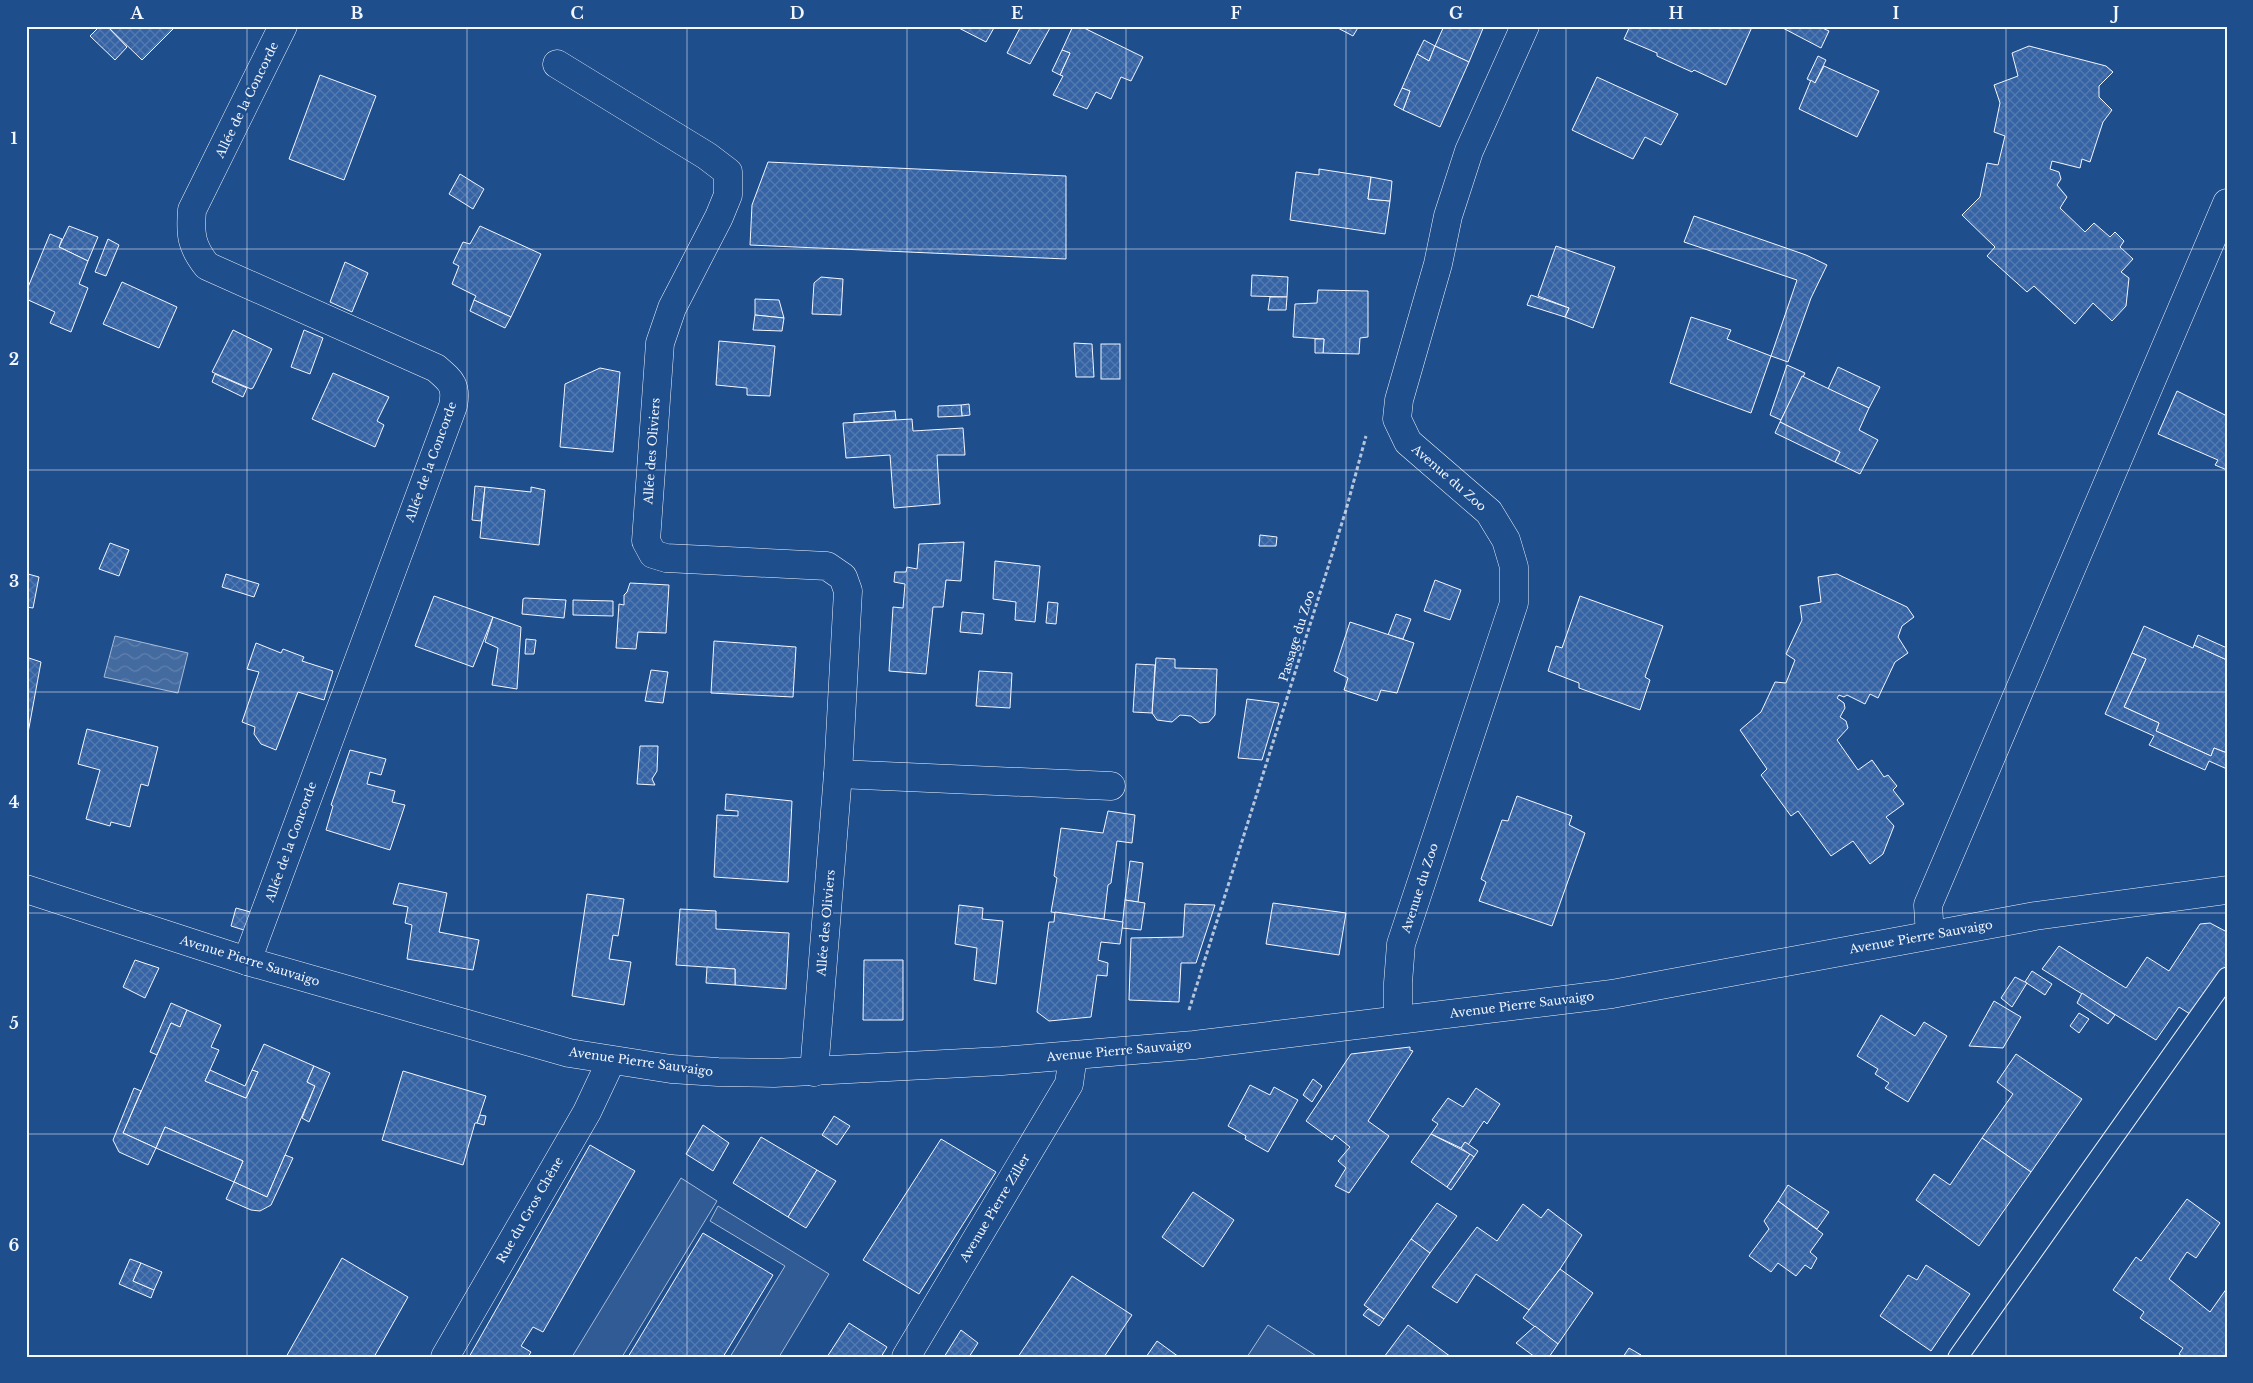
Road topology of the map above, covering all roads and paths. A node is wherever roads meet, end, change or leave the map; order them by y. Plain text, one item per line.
1 (283, 26) edge
2 (1525, 26) edge
3 (557, 64) dead end
4 (2227, 203) edge
5 (1366, 434) dead end
6 (838, 774) junction
7 (1111, 786) dead end
8 (26, 889) edge
9 (2227, 890) edge
10 (1930, 934) junction
11 (247, 961) junction
12 (2227, 977) edge
13 (1398, 1020) junction
14 (1194, 1045) junction
15 (1073, 1056) junction
16 (611, 1061) junction
17 (814, 1072) junction
18 (445, 1357) edge
19 (906, 1357) edge
20 (1958, 1357) edge

1 - 11 street, Allée de la Concorde
2 - 13 street, Avenue du Zoo
3 - 6 street, Allée des Oliviers
4 - 10 street
5 - 14 path, Passage du Zoo
6 - 7 street
6 - 17 street, Allée des Oliviers
8 - 11 street, Avenue Pierre Sauvaigo
9 - 10 street, Avenue Pierre Sauvaigo
10 - 13 street, Avenue Pierre Sauvaigo
11 - 16 street, Avenue Pierre Sauvaigo
12 - 20 lane
13 - 14 street, Avenue Pierre Sauvaigo
14 - 15 street, Avenue Pierre Sauvaigo
15 - 17 street, Avenue Pierre Sauvaigo
15 - 19 street, Avenue Pierre Ziller
16 - 17 street, Avenue Pierre Sauvaigo
16 - 18 street, Rue du Gros Chêne

